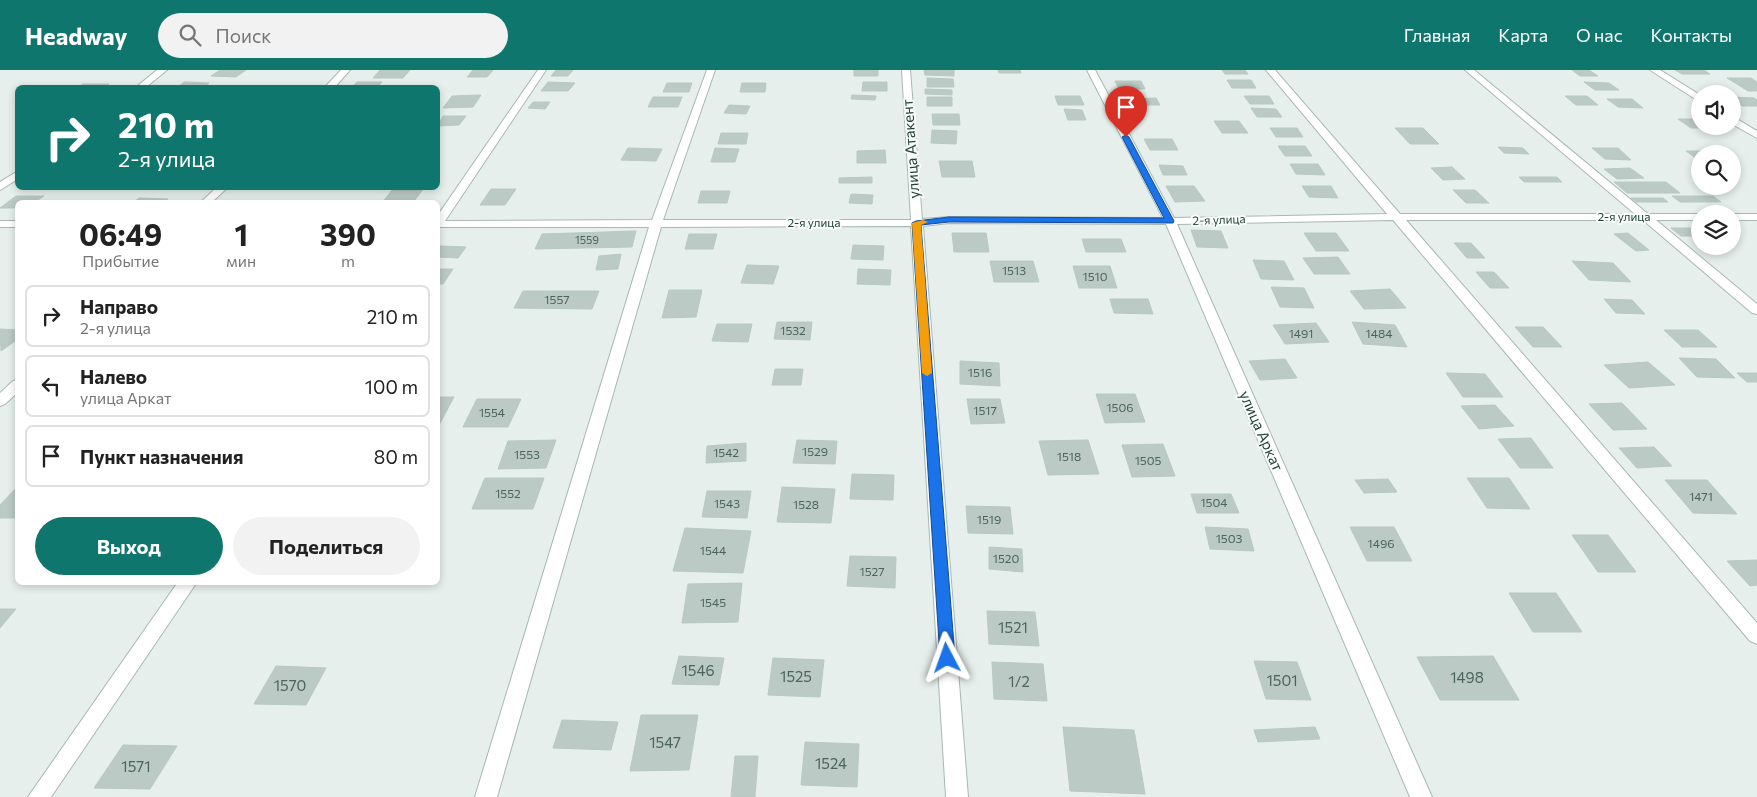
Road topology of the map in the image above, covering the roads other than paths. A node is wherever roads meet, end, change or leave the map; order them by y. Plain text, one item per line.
1 (163, 70) edge
2 (346, 70) edge
3 (542, 70) edge
4 (711, 70) edge
5 (906, 70) edge
6 (1091, 70) edge
7 (1270, 70) edge
8 (1468, 70) edge
9 (1654, 70) edge
10 (142, 85) edge
11 (331, 85) edge
12 (1691, 93) edge
13 (1741, 125) edge
14 (1757, 135) edge
15 (15, 176) edge
16 (0, 187) edge
17 (220, 190) edge
18 (208, 200) edge
19 (1646, 217) junction
20 (1691, 217) edge
21 (1741, 217) edge
22 (1757, 217) edge
23 (1397, 219) junction
24 (440, 220) edge
25 (1170, 221) junction
26 (440, 223) edge
27 (916, 223) junction
28 (0, 224) edge
29 (15, 224) edge
30 (656, 224) junction
31 (1757, 310) edge
32 (15, 387) edge
33 (0, 401) edge
34 (186, 585) edge
35 (1757, 636) edge
36 (39, 797) edge
37 (486, 797) edge
38 (957, 797) edge
39 (1421, 797) edge

1 - 10 street
2 - 11 street
3 - 24 street
4 - 30 street
5 - 27 street, улица Атакент
6 - 25 street, улица Аркат
7 - 23 street
8 - 19 street
9 - 12 street
13 - 14 street
15 - 16 street
17 - 18 street
19 - 20 street, 2-я улица
19 - 23 street, 2-я улица
19 - 31 street
21 - 22 street
23 - 25 street, 2-я улица
23 - 35 street
25 - 27 street, 2-я улица
25 - 39 street, улица Аркат
26 - 30 street, 2-я улица
27 - 30 street, 2-я улица
27 - 38 street, улица Атакент
28 - 29 street
30 - 37 street
32 - 33 street
34 - 36 street

